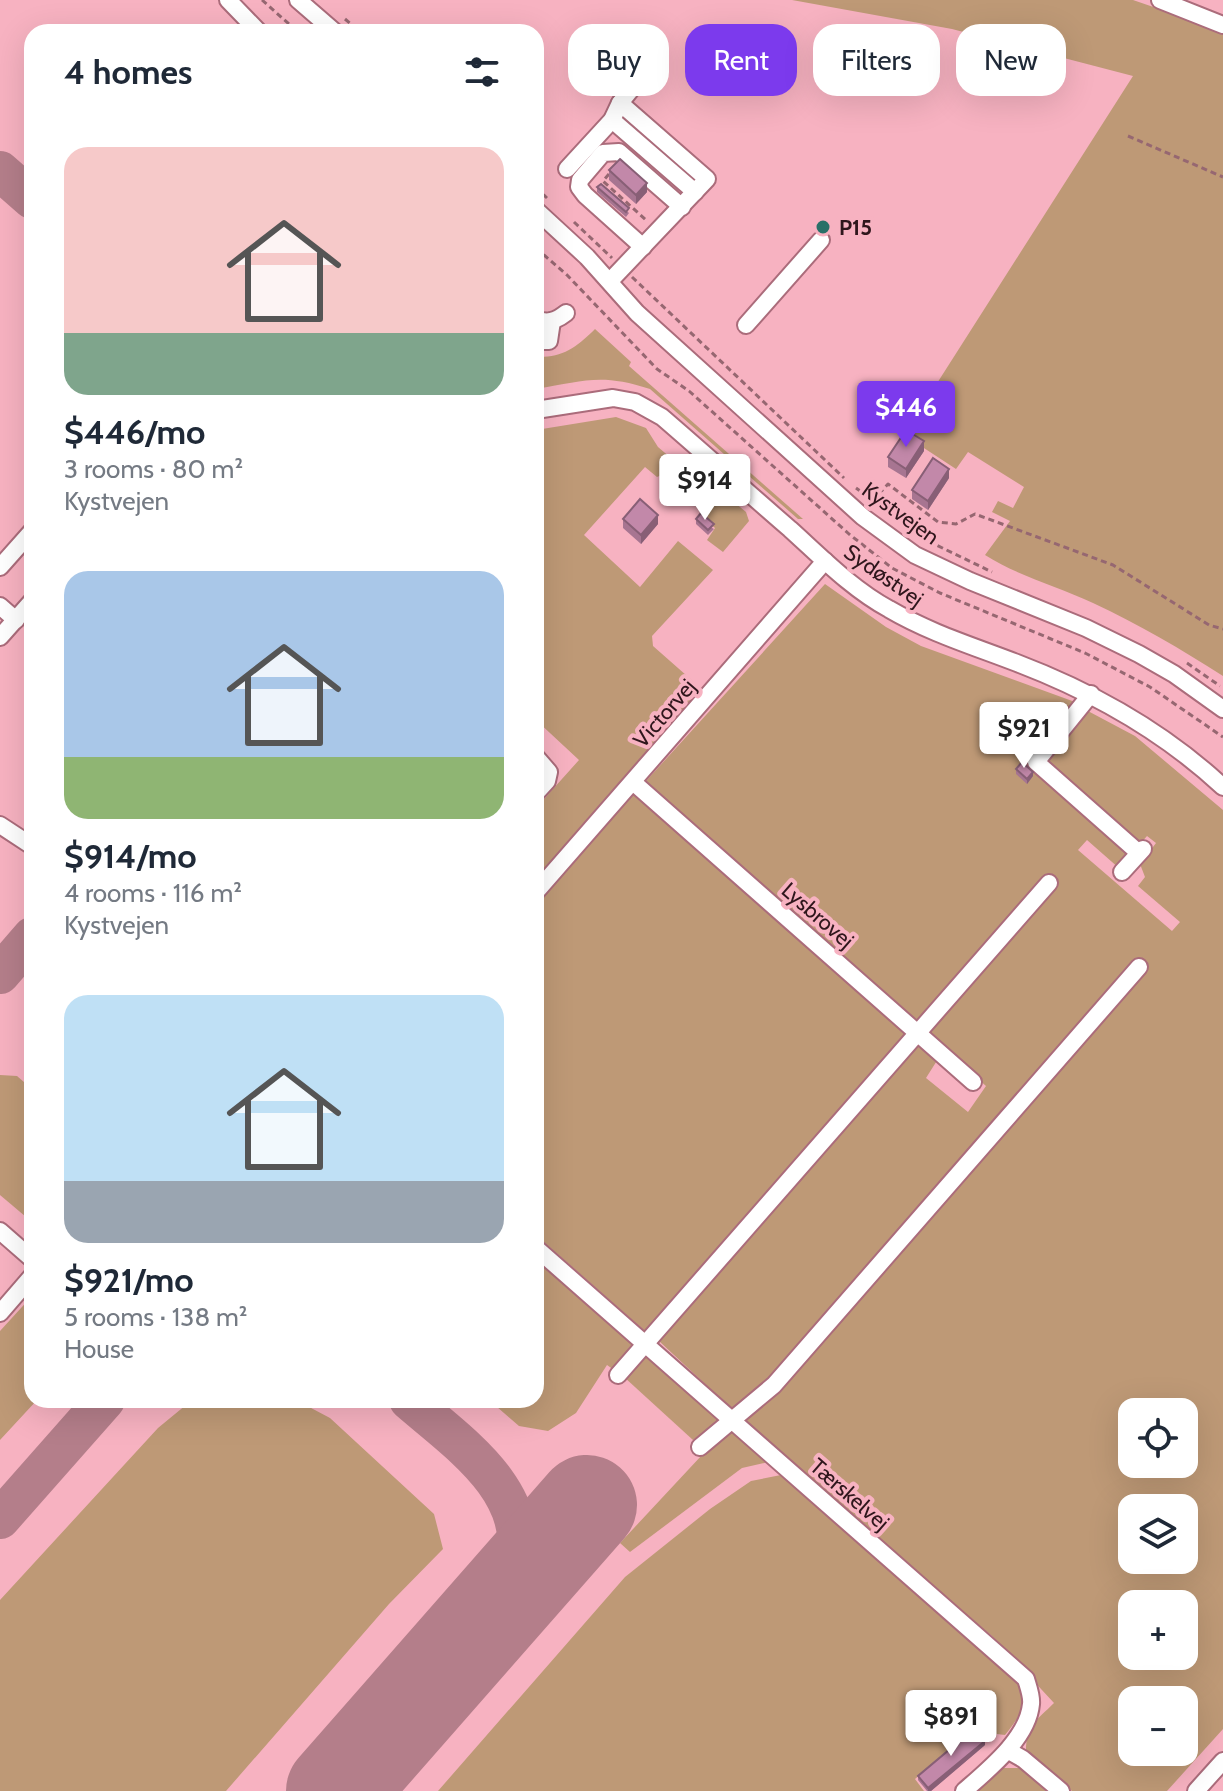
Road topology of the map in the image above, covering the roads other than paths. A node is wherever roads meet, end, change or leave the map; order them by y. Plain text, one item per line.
1 (228, 0) edge
2 (298, 0) edge
3 (1160, 0) edge
4 (251, 24) edge
5 (326, 24) edge
6 (1223, 25) edge
7 (626, 96) edge
8 (620, 103) junction
9 (612, 120) junction
10 (567, 169) dead end
11 (695, 192) junction
12 (544, 207) edge
13 (682, 207) junction
14 (821, 240) dead end
15 (643, 247) junction
16 (610, 281) junction
17 (551, 318) edge
18 (746, 325) dead end
19 (544, 341) edge
20 (544, 409) edge
21 (24, 540) edge
22 (825, 561) junction
23 (0, 567) edge
24 (0, 606) edge
25 (24, 610) edge
26 (16, 620) junction
27 (0, 637) edge
28 (1091, 694) junction
29 (1223, 709) edge
30 (544, 766) edge
31 (633, 782) junction
32 (544, 784) edge
33 (1223, 787) edge
34 (0, 825) edge
35 (24, 841) edge
36 (1122, 872) dead end
37 (544, 883) edge
38 (1049, 883) dead end
39 (1139, 967) dead end
40 (918, 1033) junction
41 (973, 1082) dead end
42 (0, 1231) edge
43 (24, 1252) edge
44 (544, 1255) edge
45 (24, 1285) edge
46 (0, 1313) edge
47 (646, 1344) junction
48 (618, 1375) dead end
49 (732, 1419) junction
50 (700, 1447) dead end
51 (1009, 1751) junction
52 (1223, 1761) edge
53 (964, 1791) edge
54 (1061, 1791) edge
55 (1196, 1791) edge

1 - 4 street
2 - 5 street
3 - 6 street
7 - 8 street
8 - 9 street
8 - 11 street
9 - 10 street
9 - 11 street
11 - 13 street
12 - 16 street, Kystvejen
13 - 15 street
13 - 15 street
14 - 18 street
15 - 16 street
16 - 29 street, Kystvejen
17 - 19 street
20 - 22 street, Sydøstvej
21 - 23 street
22 - 28 street, Sydøstvej
22 - 31 street, Victorvej
24 - 26 street
25 - 26 street
26 - 27 street
28 - 33 street, Sydøstvej
28 - 36 street
30 - 32 street
31 - 37 street, Victorvej
31 - 40 street, Lysbrovej
34 - 35 street
38 - 40 street
39 - 49 street
40 - 41 street, Lysbrovej
40 - 47 street
42 - 43 street
44 - 47 street, Tærskelvej
45 - 46 street
47 - 48 street
47 - 49 street, Tærskelvej
49 - 50 street
49 - 51 street, Tærskelvej
51 - 53 street
51 - 54 street
52 - 55 street

